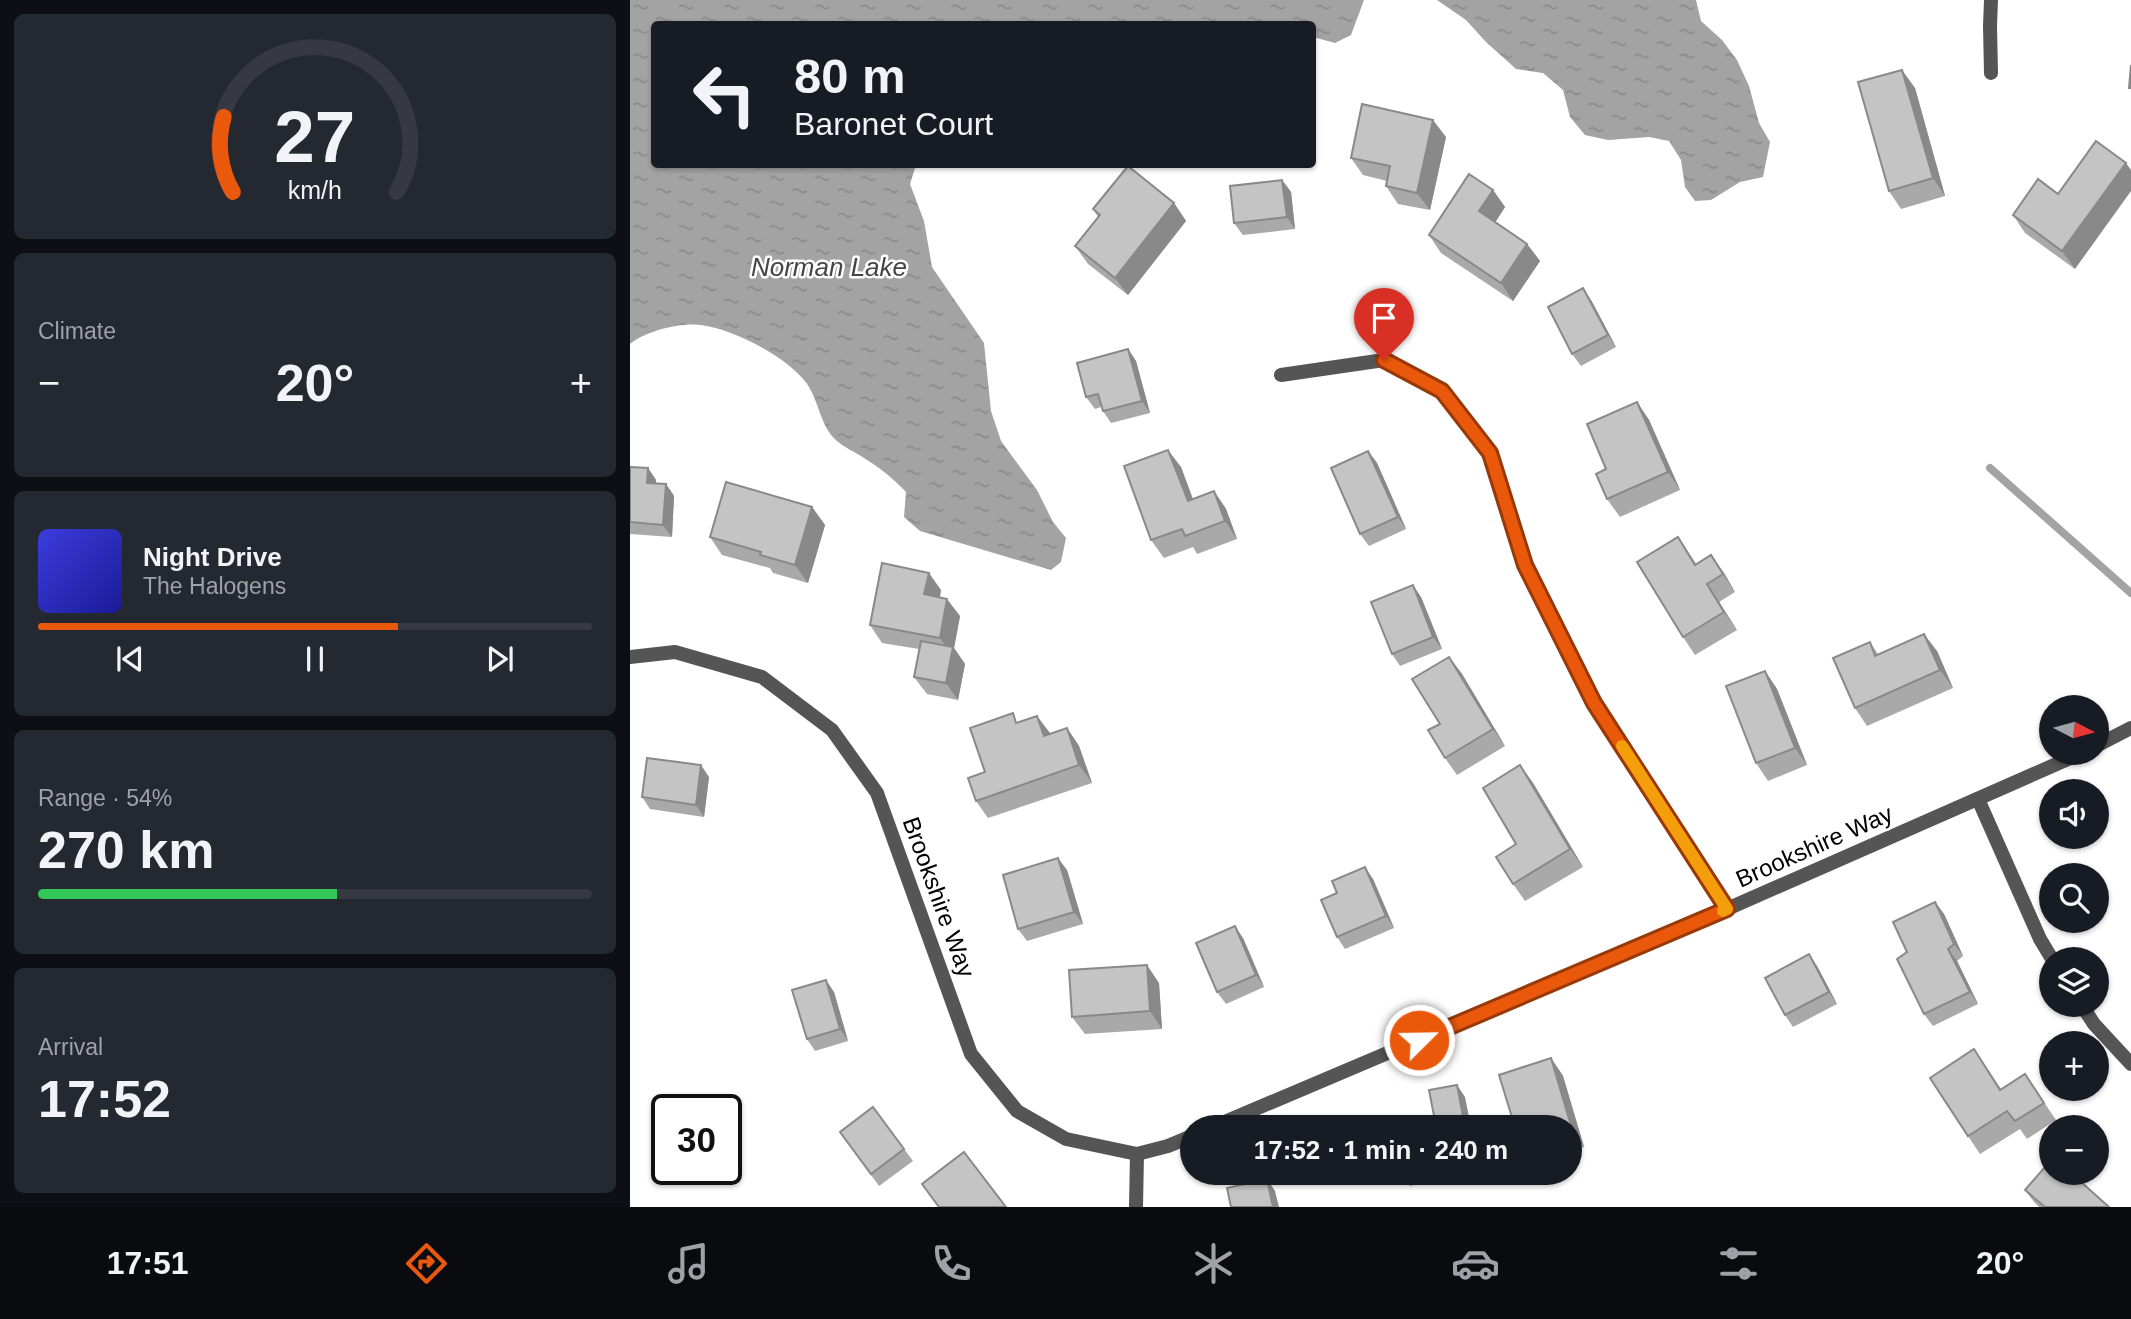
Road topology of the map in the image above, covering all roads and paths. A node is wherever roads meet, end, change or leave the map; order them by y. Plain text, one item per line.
1 (1991, 0) edge
2 (1991, 73) dead end
3 (1281, 374) dead end
4 (630, 657) edge
5 (2131, 728) edge
6 (2109, 739) edge
7 (2055, 765) edge
8 (1978, 799) junction
9 (1727, 909) junction
10 (2045, 947) edge
11 (2089, 1017) edge
12 (2131, 1064) edge
13 (1241, 1115) edge
14 (1180, 1141) edge
15 (1137, 1154) junction
16 (1136, 1207) edge

1 - 2 street
3 - 9 street
4 - 15 street, Brookshire Way
5 - 6 street
7 - 8 street, Brookshire Way
8 - 9 street, Brookshire Way
8 - 10 street
9 - 13 street, Brookshire Way
11 - 12 street
14 - 15 street, Brookshire Way
15 - 16 street

